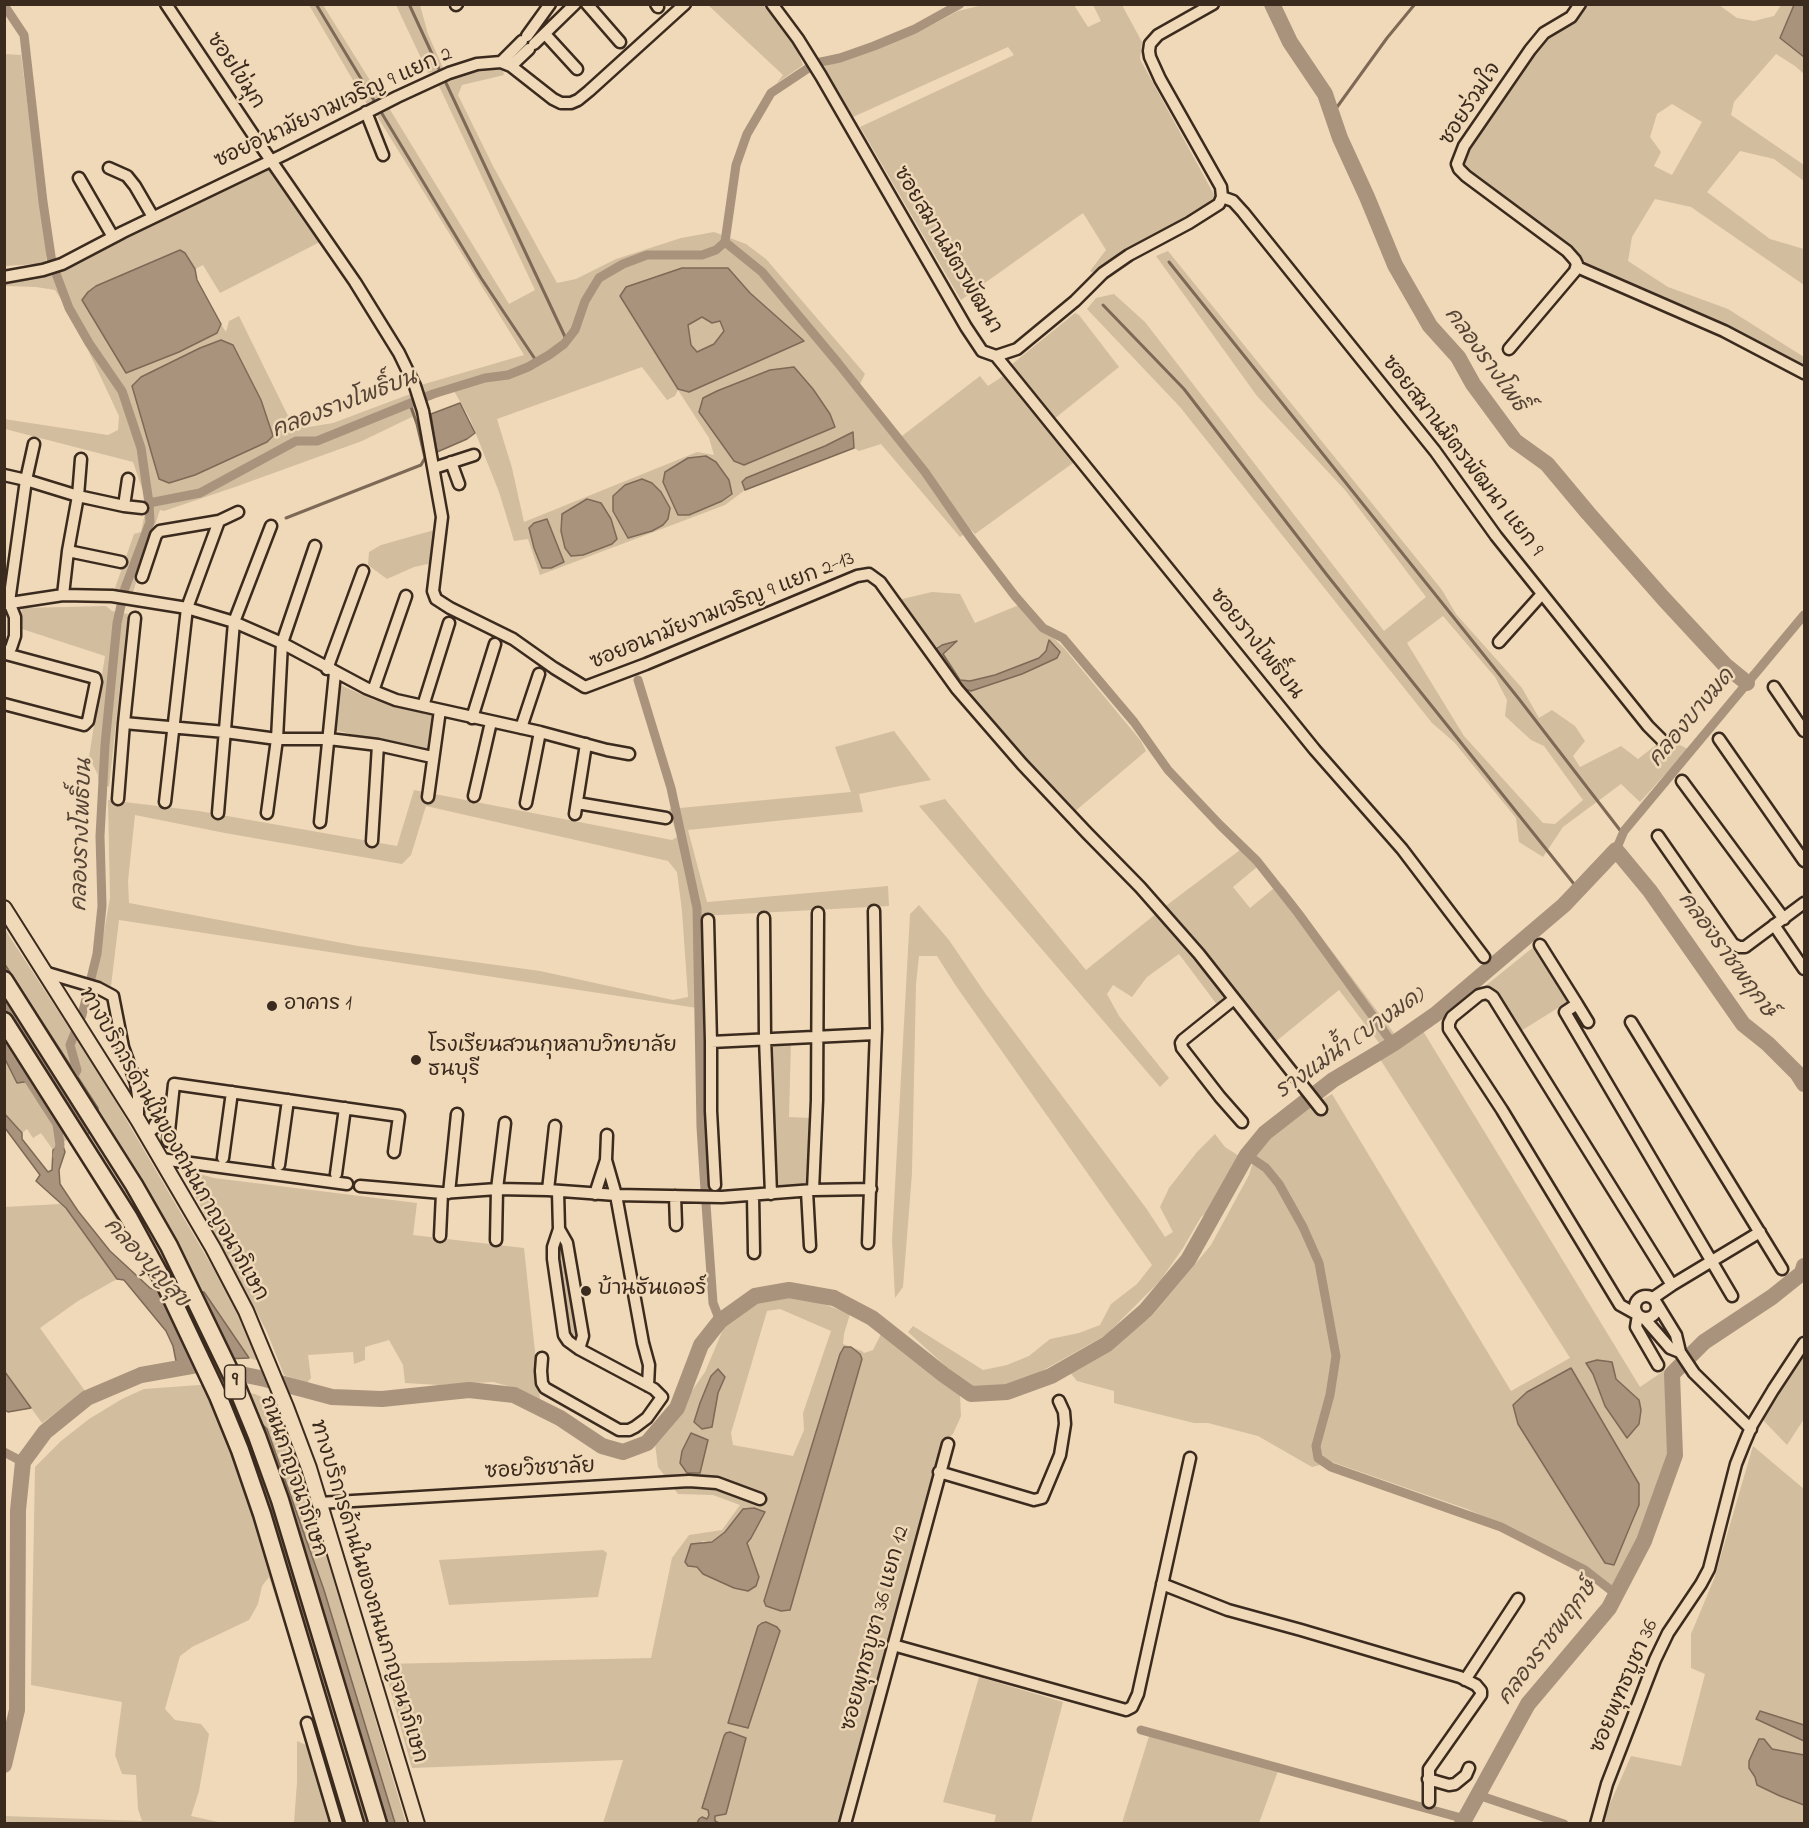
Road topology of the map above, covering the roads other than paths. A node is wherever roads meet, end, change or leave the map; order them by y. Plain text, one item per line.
1 (166, 4) edge
2 (550, 4) edge
3 (575, 4) edge
4 (587, 4) edge
5 (685, 4) edge
6 (772, 4) edge
7 (1213, 4) edge
8 (1580, 4) edge
9 (532, 39) junction
10 (620, 42) dead end
11 (506, 64) junction
12 (577, 69) dead end
13 (375, 108) junction
14 (382, 155) dead end
15 (272, 160) junction
16 (109, 168) dead end
17 (79, 178) dead end
18 (1222, 197) junction
19 (153, 217) junction
20 (113, 237) junction
21 (1577, 267) junction
22 (4, 277) edge
23 (1509, 349) dead end
24 (996, 356) junction
25 (1804, 373) edge
26 (33, 444) dead end
27 (474, 455) dead end
28 (81, 459) dead end
29 (451, 462) junction
30 (434, 468) junction
31 (4, 475) edge
32 (128, 479) dead end
33 (26, 480) junction
34 (459, 484) dead end
35 (78, 496) junction
36 (124, 506) junction
37 (142, 508) dead end
38 (238, 512) dead end
39 (219, 521) junction
40 (271, 526) dead end
41 (315, 546) dead end
42 (68, 551) junction
43 (121, 562) dead end
44 (363, 571) dead end
45 (142, 578) dead end
46 (1542, 594) junction
47 (63, 595) junction
48 (406, 596) dead end
49 (7, 603) edge
50 (187, 608) junction
51 (135, 618) dead end
52 (234, 622) junction
53 (449, 623) dead end
54 (1499, 642) dead end
55 (282, 643) junction
56 (495, 644) dead end
57 (5, 653) edge
58 (331, 671) junction
59 (539, 674) dead end
60 (1774, 687) dead end
61 (373, 691) junction
62 (4, 704) edge
63 (423, 706) junction
64 (440, 710) junction
65 (472, 718) junction
66 (490, 722) junction
67 (124, 723) junction
68 (173, 727) junction
69 (521, 728) junction
70 (1804, 731) edge
71 (225, 732) junction
72 (540, 732) junction
73 (277, 739) junction
74 (329, 739) junction
75 (1719, 739) dead end
76 (586, 744) junction
77 (1666, 744) dead end
78 (378, 745) junction
79 (629, 754) dead end
80 (432, 757) junction
81 (1682, 781) dead end
82 (428, 796) dead end
83 (474, 796) dead end
84 (118, 799) dead end
85 (165, 802) dead end
86 (577, 802) junction
87 (526, 803) dead end
88 (218, 813) dead end
89 (267, 813) dead end
90 (575, 814) dead end
91 (666, 818) dead end
92 (320, 822) dead end
93 (1658, 836) dead end
94 (372, 841) dead end
95 (1804, 861) edge
96 (1804, 903) edge
97 (4, 908) edge
98 (874, 911) dead end
99 (818, 913) dead end
100 (764, 918) dead end
101 (708, 920) dead end
102 (1779, 922) junction
103 (1540, 945) dead end
104 (1484, 957) dead end
105 (1804, 969) edge
106 (44, 972) junction
107 (4, 980) edge
108 (1234, 999) junction
109 (1577, 1004) junction
110 (4, 1020) edge
111 (1588, 1022) dead end
112 (1631, 1022) dead end
113 (875, 1034) junction
114 (818, 1037) junction
115 (765, 1038) junction
116 (711, 1042) junction
117 (232, 1092) junction
118 (288, 1100) junction
119 (345, 1108) junction
120 (1321, 1109) dead end
121 (457, 1114) dead end
122 (138, 1120) junction
123 (1242, 1122) dead end
124 (170, 1123) junction
125 (505, 1123) dead end
126 (555, 1126) dead end
127 (150, 1131) junction
128 (607, 1135) dead end
129 (168, 1141) dead end
130 (394, 1152) dead end
131 (223, 1158) dead end
132 (160, 1159) junction
133 (606, 1160) junction
134 (279, 1166) dead end
135 (336, 1174) dead end
136 (347, 1184) dead end
137 (715, 1185) dead end
138 (360, 1186) dead end
139 (496, 1189) junction
140 (872, 1189) junction
141 (553, 1191) junction
142 (810, 1191) junction
143 (445, 1193) junction
144 (595, 1194) junction
145 (771, 1194) junction
146 (616, 1195) junction
147 (675, 1196) junction
148 (753, 1196) junction
149 (676, 1226) dead end
150 (559, 1229) junction
151 (1760, 1232) junction
152 (440, 1236) dead end
153 (496, 1239) dead end
154 (868, 1243) dead end
155 (810, 1246) dead end
156 (754, 1253) dead end
157 (1713, 1260) junction
158 (1782, 1269) dead end
159 (1672, 1285) junction
160 (1732, 1296) dead end
161 (1655, 1301) junction
162 (1641, 1316) junction
163 (1804, 1343) edge
164 (579, 1349) junction
165 (542, 1358) dead end
166 (1684, 1358) junction
167 (1658, 1365) dead end
168 (648, 1386) junction
169 (1059, 1401) dead end
170 (1751, 1429) junction
171 (948, 1444) dead end
172 (1190, 1458) dead end
173 (939, 1472) junction
174 (760, 1499) dead end
175 (319, 1503) junction
176 (1162, 1584) junction
177 (1518, 1599) dead end
178 (893, 1645) junction
179 (1465, 1680) junction
180 (307, 1723) dead end
181 (1469, 1768) dead end
182 (1428, 1779) junction
183 (1430, 1802) dead end
184 (337, 1824) edge
185 (356, 1824) edge
186 (378, 1824) edge
187 (417, 1824) edge
188 (845, 1824) edge
189 (1596, 1824) edge

1 - 15 street, ซอยไข่มุก
2 - 9 street
3 - 9 street
4 - 10 street
5 - 11 street
6 - 24 street, ซอยสมานมิตรพัฒนา
7 - 18 street
8 - 21 street, ซอยร่วมใจ
9 - 11 street
9 - 12 street
11 - 13 street, ซอยอนามัยงามเจริญ 9 แยก 2
13 - 14 street
13 - 15 street, ซอยอนามัยงามเจริญ 9 แยก 2
15 - 19 street, ซอยอนามัยงามเจริญ 9 แยก 2
15 - 30 street, ซอยอนามัยงามเจริญ 9 แยก 2-13
16 - 19 street
17 - 20 street
18 - 24 street, ซอยสมานมิตรพัฒนา
18 - 46 street, ซอยสมานมิตรพัฒนา แยก 9
19 - 20 street, ซอยอนามัยงามเจริญ 9 แยก 2
20 - 22 street, ซอยอนามัยงามเจริญ 9 แยก 2
21 - 23 street
21 - 25 street, ซอยร่วมใจ
24 - 104 street, ซอยรางโพธิ์บน
26 - 33 street
27 - 29 street
28 - 35 street
29 - 30 street
29 - 34 street
30 - 108 street, ซอยอนามัยงามเจริญ 9 แยก 2-13
31 - 33 street
32 - 36 street
33 - 35 street
33 - 49 street
35 - 36 street
35 - 42 street
36 - 37 street
38 - 39 street
39 - 45 street
39 - 50 street
40 - 52 street
41 - 55 street
42 - 43 street
42 - 47 street
44 - 58 street
46 - 54 street
46 - 77 street, ซอยสมานมิตรพัฒนา แยก 9
47 - 49 street
47 - 50 street
48 - 61 street
49 - 57 street
50 - 52 street
50 - 68 street
51 - 67 street
52 - 55 street
52 - 71 street
53 - 63 street
55 - 58 street
55 - 73 street
56 - 65 street
57 - 62 street
58 - 61 street
58 - 74 street
59 - 69 street
60 - 70 street
61 - 63 street
63 - 64 street
64 - 65 street
64 - 80 street
65 - 66 street
66 - 69 street
66 - 83 street
67 - 68 street
67 - 84 street
68 - 71 street
68 - 85 street
69 - 72 street
71 - 73 street
71 - 88 street
72 - 76 street
72 - 87 street
73 - 74 street
73 - 89 street
74 - 78 street
74 - 92 street
75 - 95 street
76 - 79 street
76 - 86 street
78 - 80 street
78 - 94 street
80 - 82 street
81 - 102 street
86 - 90 street
86 - 91 street
93 - 102 street
96 - 102 street
97 - 106 main road, ทางบริการด้านในของถนนกาญจนาภิเษก
98 - 113 street
99 - 114 street
100 - 115 street
101 - 116 street
102 - 105 street
103 - 109 street
106 - 122 main road, ทางบริการด้านในของถนนกาญจนาภิเษก
106 - 122 street
107 - 186 highway, ถนนกาญจนาภิเษก / 9
108 - 120 street, ซอยอนามัยงามเจริญ 9 แยก 2-13
108 - 123 street
109 - 111 street
109 - 157 street
110 - 185 highway, ถนนกาญจนาภิเษก / 9
112 - 151 street
113 - 114 street
113 - 140 street
114 - 115 street
114 - 142 street
115 - 116 street
115 - 145 street
116 - 137 street
117 - 118 street
117 - 124 street
117 - 131 street
118 - 119 street
118 - 134 street
119 - 130 street
119 - 135 street
121 - 143 street
122 - 127 main road, ทางบริการด้านในของถนนกาญจนาภิเษก
124 - 127 street
124 - 129 street
125 - 139 street
126 - 141 street
127 - 132 main road, ทางบริการด้านในของถนนกาญจนาภิเษก
128 - 133 street
132 - 136 street
132 - 175 main road, ทางบริการด้านในของถนนกาญจนาภิเษก
133 - 144 street
133 - 146 street
138 - 143 street
139 - 141 street
139 - 143 street
139 - 153 street
140 - 142 street
140 - 154 street
141 - 144 street
141 - 150 street
142 - 145 street
142 - 155 street
143 - 152 street
144 - 146 street
145 - 148 street
146 - 147 street
146 - 168 street
147 - 148 street
147 - 149 street
148 - 156 street
150 - 164 street
150 - 164 street
151 - 157 street
151 - 158 street
157 - 159 street
157 - 160 street
159 - 161 street
159 - 162 street
161 - 162 street
161 - 162 street
161 - 166 street
162 - 166 street
162 - 167 street
163 - 170 street, ซอยพุทธบูชา 36
164 - 168 street
165 - 168 street
166 - 170 street
169 - 173 street
170 - 189 street, ซอยพุทธบูชา 36
171 - 173 street, ซอยพุทธบูชา 36 แยก 12
172 - 176 street
173 - 178 street, ซอยพุทธบูชา 36 แยก 12
174 - 175 street, ซอยวิชชาลัย
175 - 187 main road, ทางบริการด้านในของถนนกาญจนาภิเษก
176 - 178 street
176 - 179 street
177 - 179 street
178 - 188 street, ซอยพุทธบูชา 36 แยก 12
179 - 182 street
180 - 184 street
181 - 182 street
182 - 183 street

